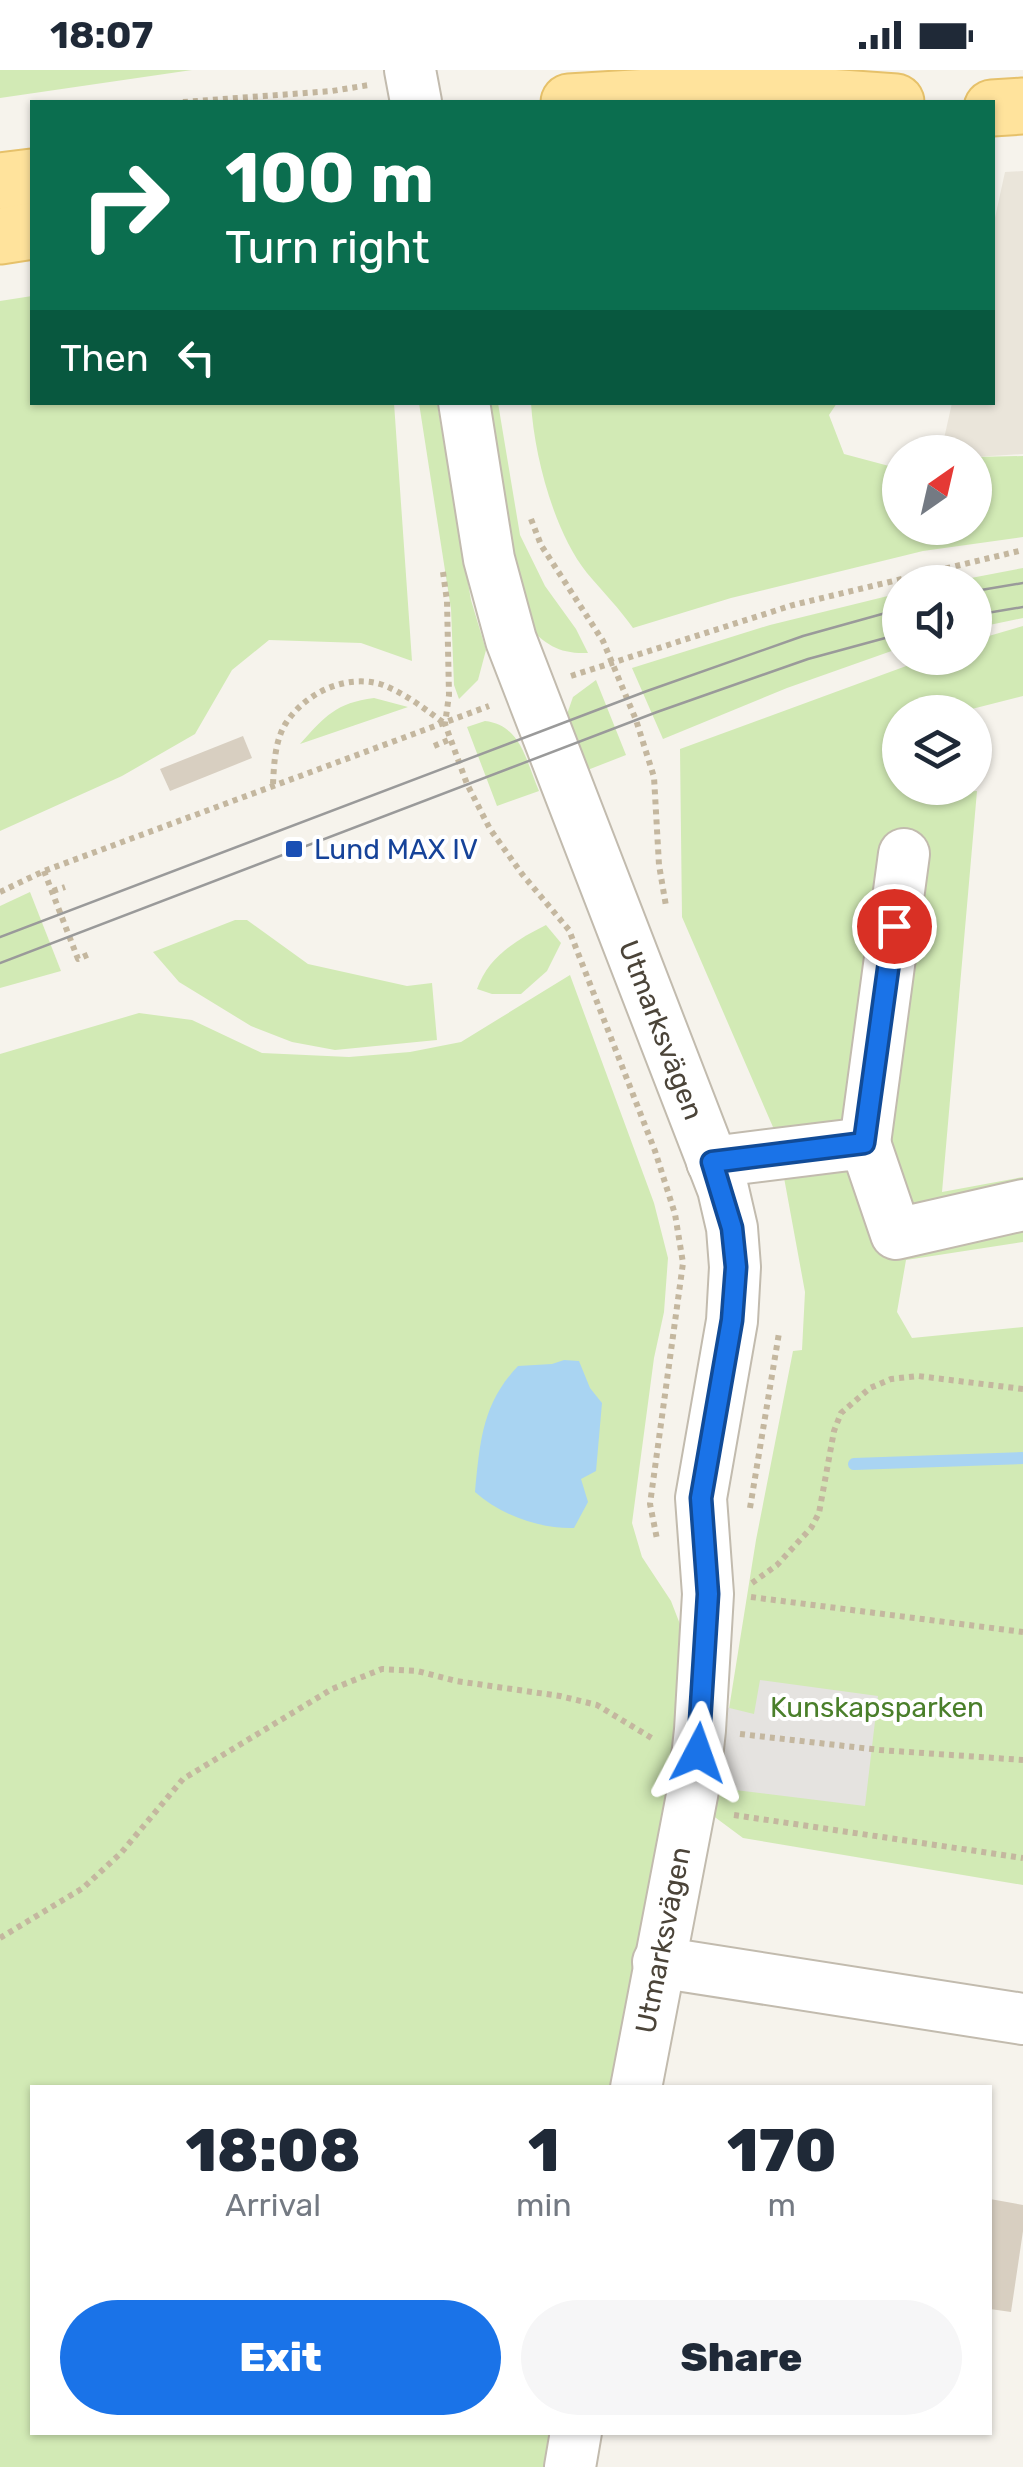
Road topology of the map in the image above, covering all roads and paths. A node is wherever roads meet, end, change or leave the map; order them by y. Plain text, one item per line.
1 (413, 84) edge
2 (210, 100) edge
3 (601, 100) edge
4 (869, 100) edge
5 (1023, 106) edge
6 (995, 108) edge
7 (30, 177) edge
8 (0, 182) edge
9 (30, 231) edge
10 (0, 236) edge
11 (464, 405) edge
12 (527, 504) dead end
13 (1023, 550) edge
14 (442, 566) dead end
15 (528, 690) junction
16 (445, 724) junction
17 (451, 739) junction
18 (434, 746) dead end
19 (273, 785) junction
20 (904, 854) dead end
21 (44, 871) junction
22 (65, 887) dead end
23 (53, 891) junction
24 (0, 892) edge
25 (92, 953) dead end
26 (864, 1143) junction
27 (712, 1162) junction
28 (1023, 1205) edge
29 (1023, 1389) edge
30 (660, 1547) dead end
31 (749, 1585) dead end
32 (734, 1595) dead end
33 (1023, 1632) edge
34 (699, 1741) junction
35 (1023, 1760) edge
36 (688, 1807) junction
37 (1023, 1858) edge
38 (0, 1938) edge
39 (658, 1962) junction
40 (1023, 2020) edge
41 (637, 2085) edge
42 (575, 2435) edge
43 (570, 2467) edge

1 - 2 path
3 - 4 main road
5 - 6 main road
7 - 8 main road
9 - 10 main road
11 - 15 street, Utmarksvägen
12 - 13 path
14 - 16 path
15 - 16 path
15 - 27 street, Utmarksvägen
16 - 17 path
16 - 19 path
16 - 19 path
17 - 18 path
17 - 30 path
19 - 21 path
20 - 26 street
21 - 23 path
21 - 24 path
22 - 23 path
23 - 25 path
26 - 27 street
26 - 28 street
27 - 34 street, Utmarksvägen
29 - 31 path
32 - 33 path
34 - 35 path
34 - 36 street, Utmarksvägen
34 - 38 path
36 - 37 path
36 - 39 street, Utmarksvägen
39 - 40 street
39 - 41 street, Utmarksvägen
42 - 43 street

